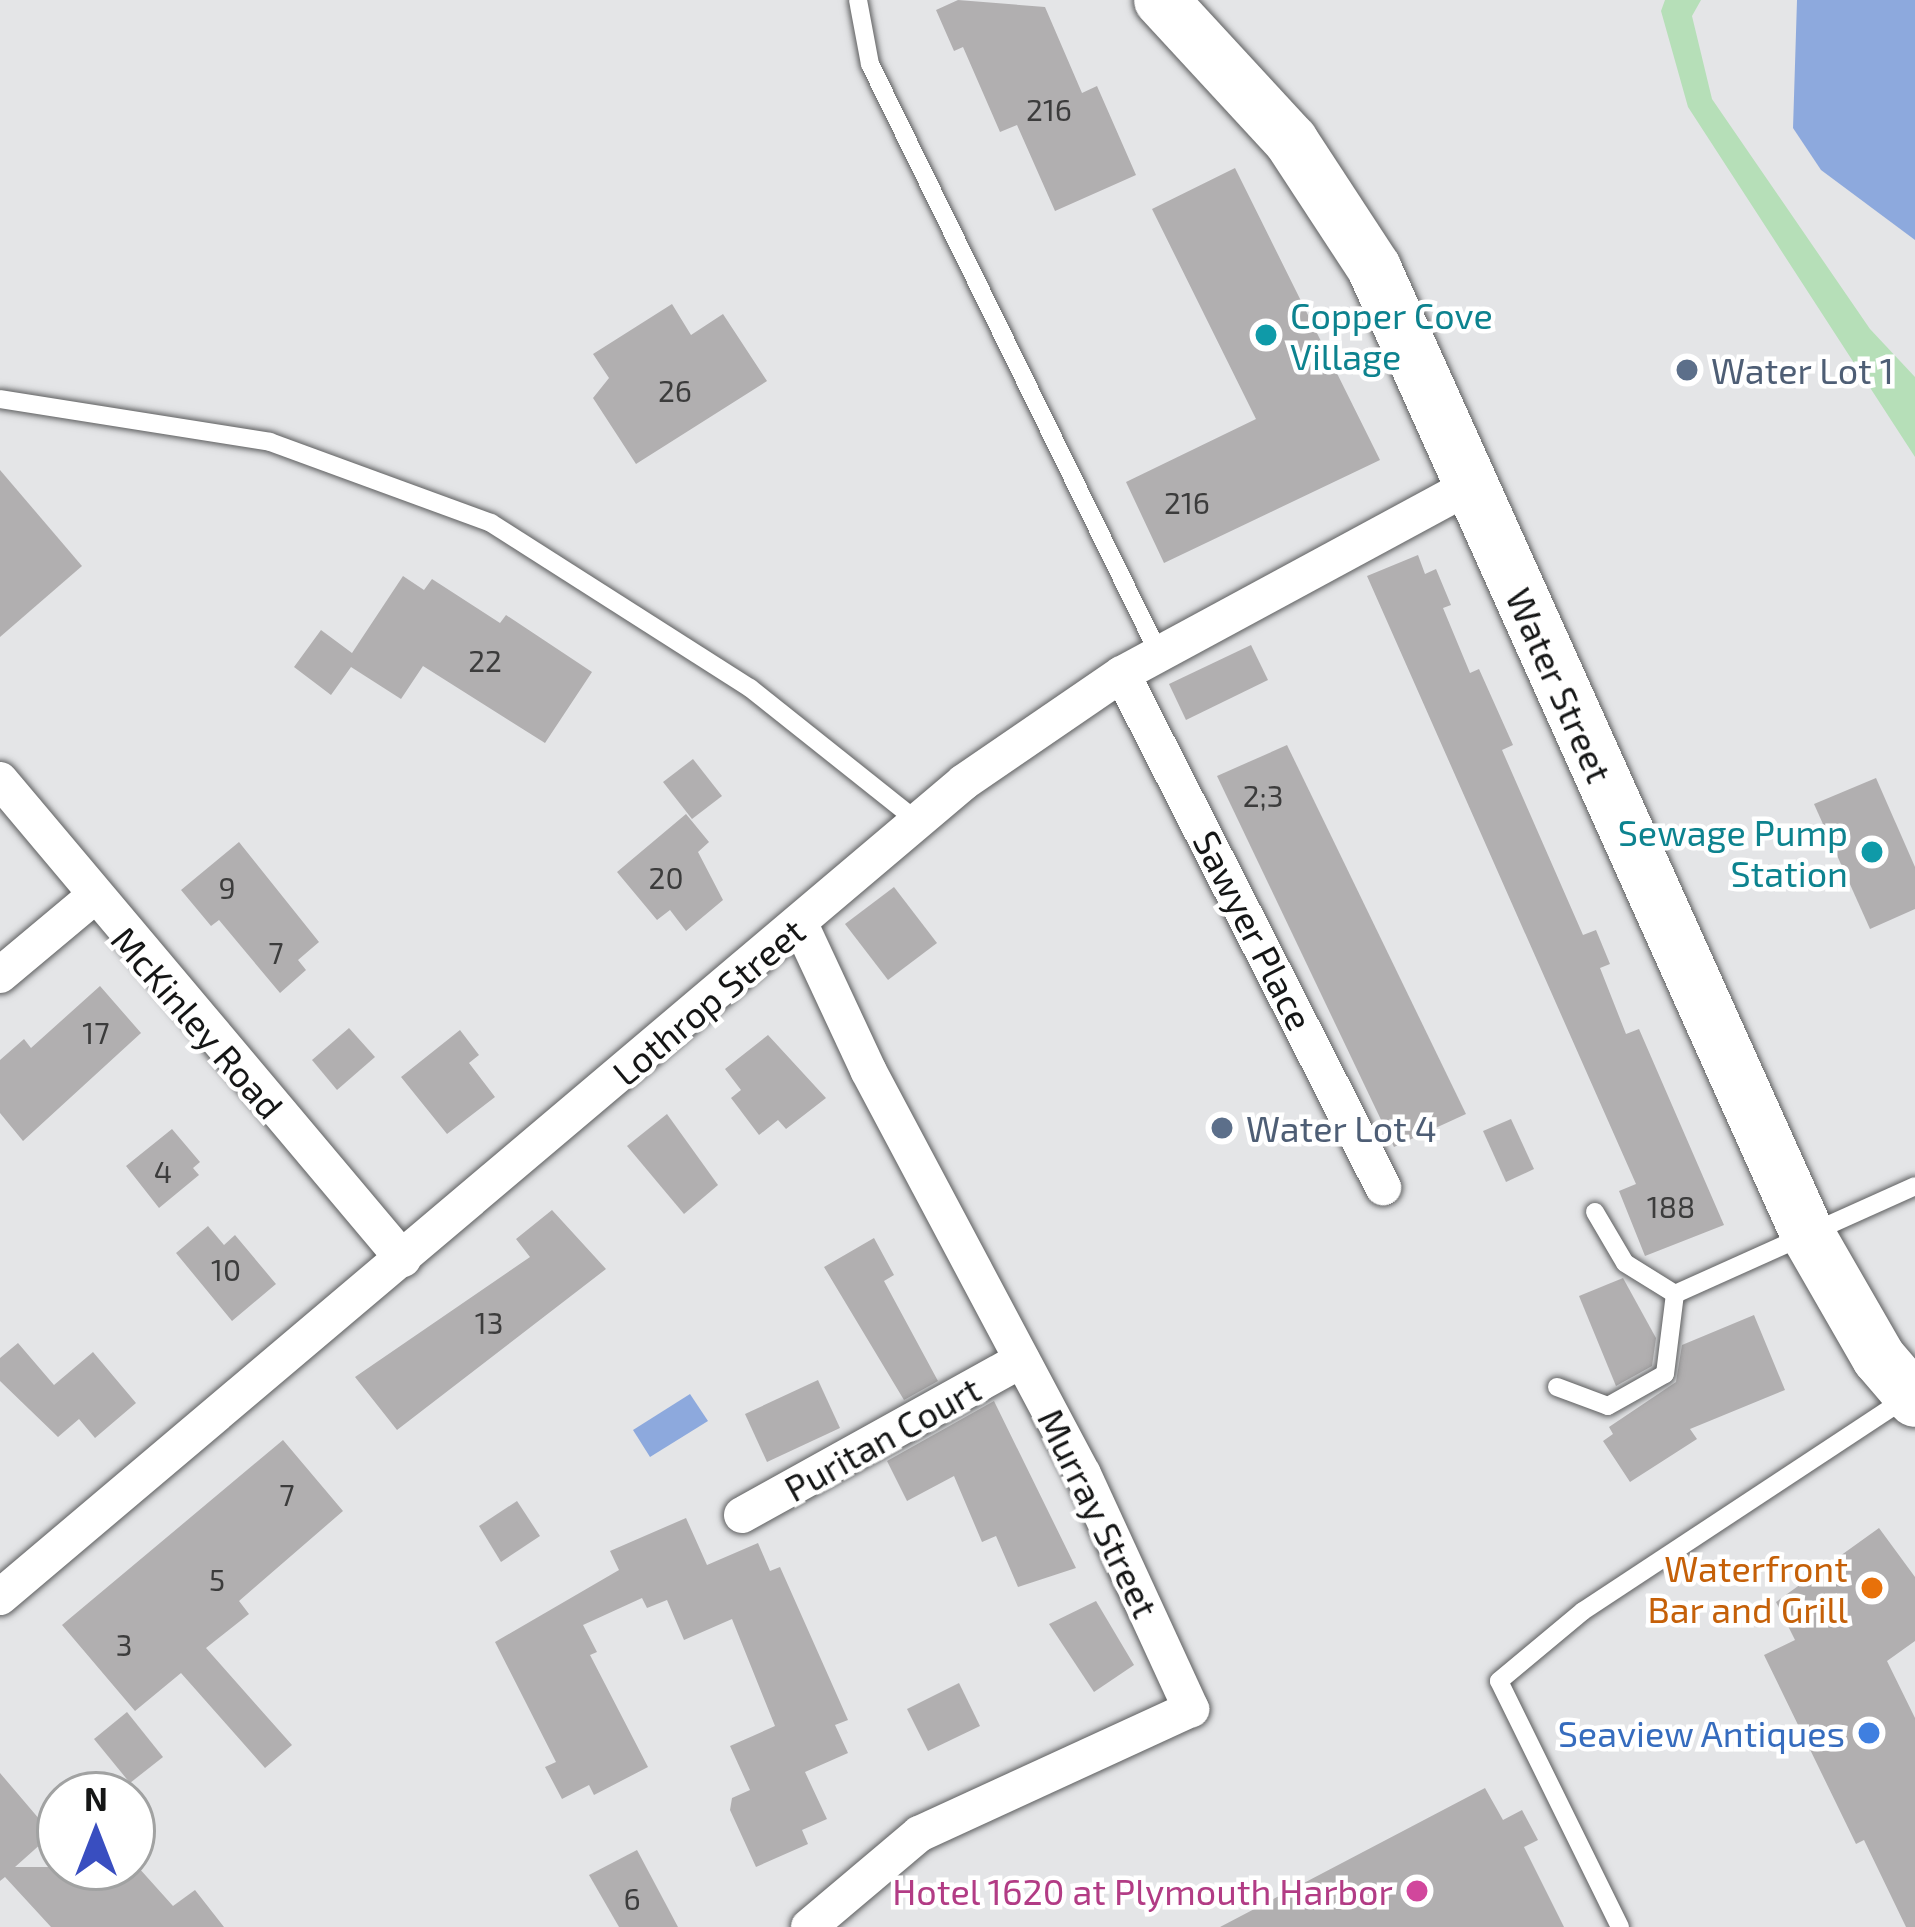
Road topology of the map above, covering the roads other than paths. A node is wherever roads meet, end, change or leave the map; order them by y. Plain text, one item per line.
1 (858, 0) edge
2 (1161, 0) edge
3 (0, 399) edge
4 (1471, 485) junction
5 (1159, 653) junction
6 (1122, 674) junction
7 (0, 780) edge
8 (917, 821) junction
9 (92, 898) junction
10 (800, 924) junction
11 (0, 975) edge
12 (1383, 1186) dead end
13 (1915, 1186) edge
14 (1595, 1212) dead end
15 (1807, 1233) junction
16 (403, 1259) junction
17 (1675, 1294) junction
18 (1022, 1360) junction
19 (1557, 1388) dead end
20 (1913, 1397) edge
21 (742, 1515) dead end
22 (0, 1597) edge
23 (809, 1927) edge
24 (1620, 1927) edge

1 - 5 lane
2 - 4 main road, Water Street
3 - 8 lane
4 - 5 street, Lothrop Street
4 - 15 main road, Water Street
5 - 6 street, Lothrop Street
6 - 8 street, Lothrop Street
6 - 12 street, Sawyer Place
7 - 9 street, McKinley Road
8 - 10 street, Lothrop Street
9 - 11 street
9 - 16 street, McKinley Road
10 - 16 street, Lothrop Street
10 - 18 street, Murray Street
13 - 15 lane
14 - 17 lane
15 - 17 lane
15 - 20 main road, Water Street
16 - 22 street, Lothrop Street
17 - 19 lane
18 - 21 street, Puritan Court
18 - 23 street, Murray Street
20 - 24 lane

